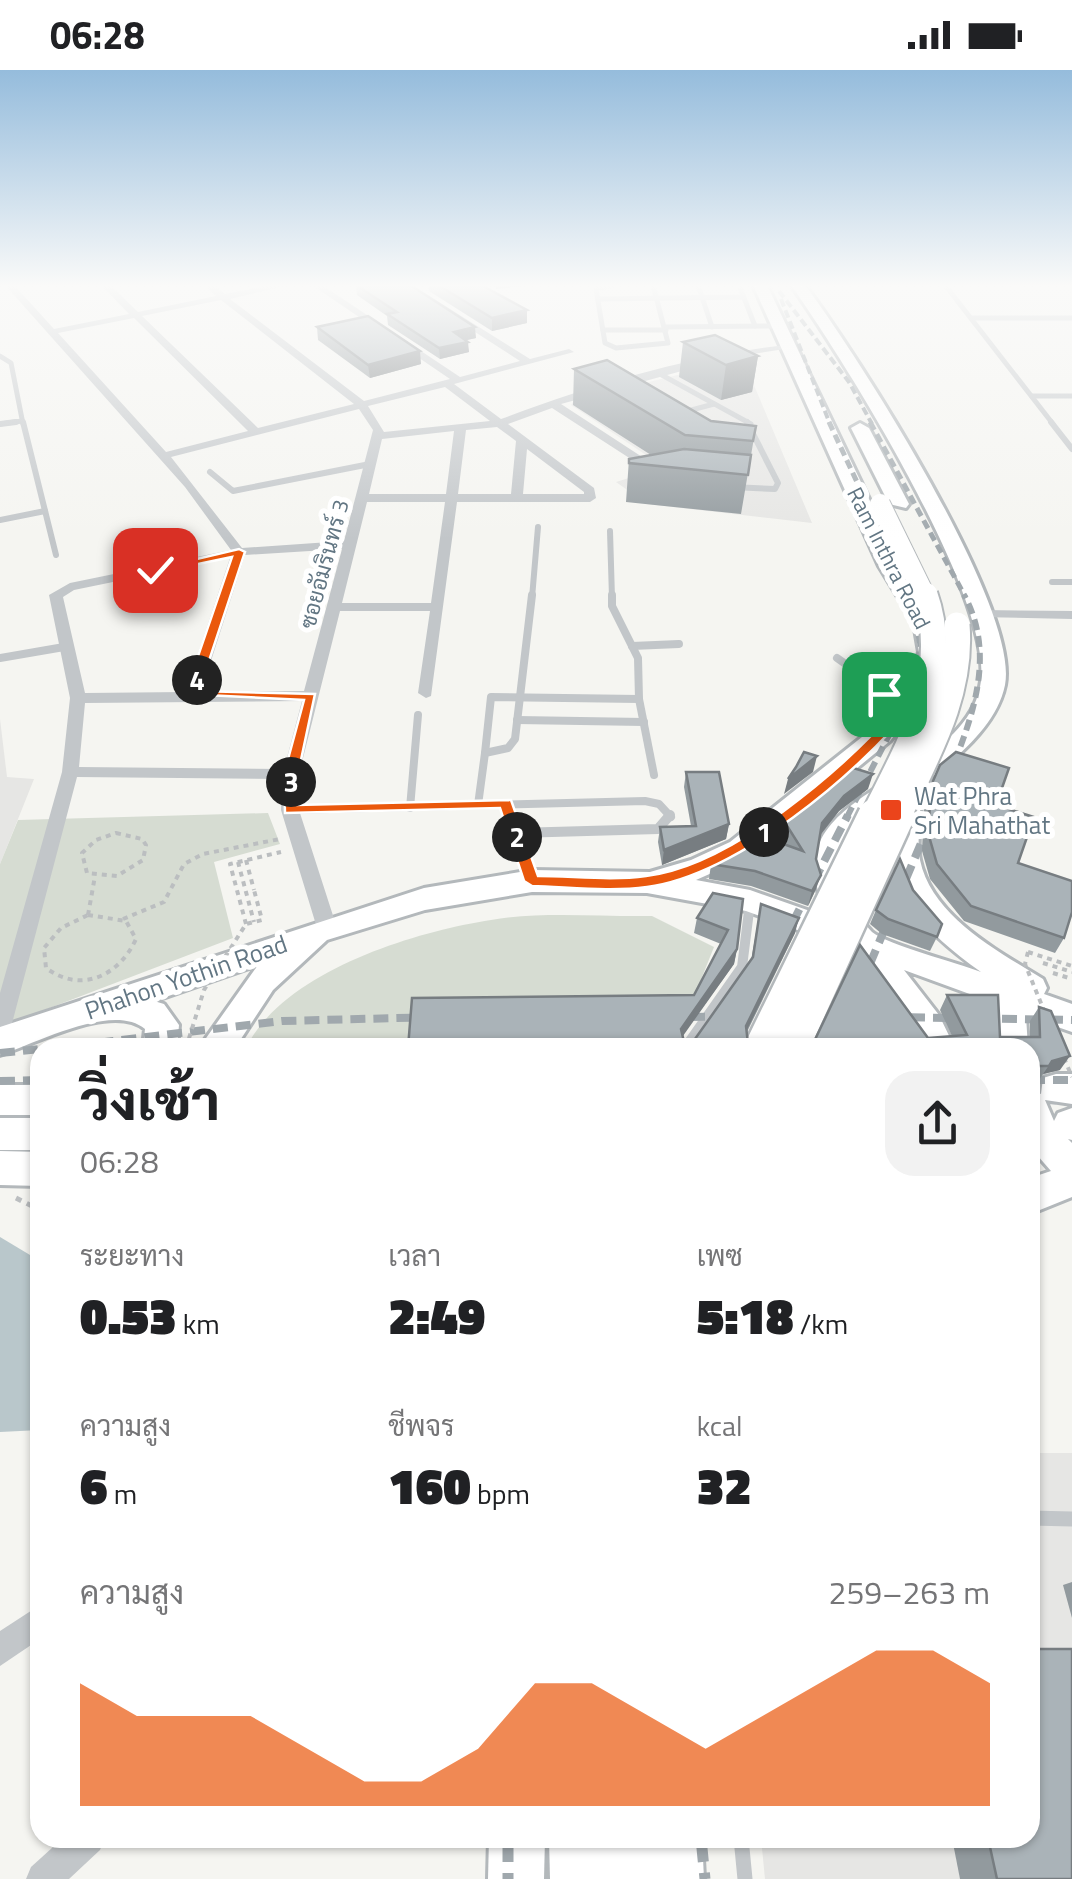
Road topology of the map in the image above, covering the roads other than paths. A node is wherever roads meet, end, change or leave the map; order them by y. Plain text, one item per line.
1 (12, 369) edge
2 (84, 369) edge
3 (193, 369) edge
4 (315, 369) edge
5 (434, 369) edge
6 (500, 369) edge
7 (677, 369) edge
8 (796, 369) edge
9 (817, 369) edge
10 (851, 369) edge
11 (1011, 369) edge
12 (660, 374) junction
13 (452, 382) junction
14 (696, 394) junction
15 (1032, 396) junction
16 (1072, 396) edge
17 (680, 398) edge
18 (714, 404) junction
19 (848, 404) dead end
20 (362, 405) junction
21 (555, 405) junction
22 (678, 414) edge
23 (736, 416) junction
24 (22, 420) junction
25 (718, 421) edge
26 (501, 423) junction
27 (0, 424) edge
28 (460, 430) junction
29 (256, 432) junction
30 (378, 436) junction
31 (522, 439) junction
32 (1072, 449) edge
33 (749, 452) edge
34 (764, 454) junction
35 (162, 456) junction
36 (370, 464) junction
37 (210, 472) dead end
38 (658, 472) edge
39 (714, 484) edge
40 (362, 498) junction
41 (449, 499) junction
42 (517, 499) junction
43 (890, 504) junction
44 (45, 511) junction
45 (0, 520) edge
46 (538, 528) dead end
47 (610, 530) dead end
48 (352, 545) junction
49 (239, 552) junction
50 (56, 555) dead end
51 (1052, 582) dead end
52 (1072, 582) edge
53 (334, 607) junction
54 (435, 607) junction
55 (982, 614) junction
56 (1072, 615) edge
57 (679, 644) dead end
58 (632, 646) junction
59 (64, 647) junction
60 (0, 658) edge
61 (837, 658) dead end
62 (426, 693) dead end
63 (192, 694) junction
64 (311, 696) junction
65 (524, 697) junction
66 (78, 698) junction
67 (639, 699) junction
68 (904, 708) junction
69 (418, 715) dead end
70 (518, 720) junction
71 (644, 722) junction
72 (962, 734) junction
73 (485, 752) junction
74 (70, 772) junction
75 (291, 774) junction
76 (654, 775) dead end
77 (906, 784) junction
78 (506, 804) junction
79 (478, 805) junction
80 (410, 808) junction
81 (290, 810) junction
82 (516, 833) junction
83 (532, 881) junction
84 (648, 882) junction
85 (750, 901) junction
86 (321, 930) junction
87 (869, 945) junction
88 (114, 1003) junction
89 (1057, 1021) edge
90 (0, 1031) edge
91 (161, 1038) edge
92 (223, 1038) edge
93 (689, 1038) edge
94 (765, 1038) edge
95 (798, 1038) edge
96 (932, 1038) edge
97 (1010, 1038) edge
98 (0, 1041) edge
99 (1057, 1090) edge
100 (0, 1100) edge
101 (30, 1100) edge
102 (1040, 1126) edge
103 (1040, 1133) edge
104 (0, 1134) edge
105 (30, 1134) edge
106 (1072, 1165) edge
107 (30, 1174) edge
108 (1072, 1180) edge
109 (7, 1184) edge
110 (1040, 1192) edge
111 (1040, 1518) edge
112 (1072, 1519) edge
113 (30, 1628) edge
114 (0, 1650) edge
115 (77, 1848) edge
116 (517, 1848) edge
117 (577, 1848) edge
118 (625, 1848) edge
119 (674, 1848) edge
120 (742, 1848) edge
121 (43, 1879) edge
122 (516, 1879) edge
123 (578, 1879) edge
124 (627, 1879) edge
125 (676, 1879) edge
126 (745, 1879) edge

1 - 24 lane
2 - 35 street
3 - 29 street
4 - 20 street
5 - 13 street
6 - 13 street
7 - 12 street
8 - 68 main road, Ram Inthra Road
9 - 43 main road, Ram Inthra Road
10 - 55 main road
11 - 15 lane
12 - 14 lane
12 - 21 street
13 - 20 street
13 - 26 street
14 - 17 lane
14 - 18 lane
15 - 16 lane
15 - 32 lane
18 - 22 lane
18 - 23 lane
19 - 43 main road, Ram Inthra Road
20 - 29 street
20 - 30 street
21 - 26 street
21 - 38 street
23 - 25 lane
23 - 34 lane
24 - 27 lane
24 - 44 lane
26 - 28 street
26 - 31 street
28 - 30 street
28 - 41 street
29 - 35 street
30 - 36 street, ซอยอัมรินทร์ 3
31 - 42 street
31 - 42 street
33 - 34 lane
34 - 39 lane
35 - 49 street
36 - 37 lane
36 - 40 street, ซอยอัมรินทร์ 3
40 - 41 street
40 - 48 street, ซอยอัมรินทร์ 3
41 - 42 street
41 - 54 street
43 - 94 main road, Ram Inthra Road, bridge
43 - 95 main road, Ram Inthra Road, bridge
44 - 45 lane
44 - 50 lane
46 - 65 lane
47 - 58 lane
48 - 49 street
48 - 53 street, ซอยอัมรินทร์ 3
49 - 59 street
49 - 63 street
51 - 52 lane
53 - 54 street
53 - 64 street, ซอยอัมรินทร์ 3
54 - 62 street
55 - 56 street
55 - 72 main road
57 - 58 lane
58 - 67 lane
59 - 60 lane
59 - 66 street
61 - 68 lane
63 - 64 street
63 - 66 street
64 - 75 street, ซอยอัมรินทร์ 3
65 - 67 lane
65 - 70 lane
65 - 73 lane
66 - 74 street
67 - 71 lane
68 - 72 main road
68 - 84 main road, Ram Inthra Road
69 - 80 lane
70 - 71 lane
70 - 73 lane
71 - 76 lane
72 - 77 main road
73 - 79 lane
74 - 75 street
74 - 90 street
75 - 81 street, ซอยอัมรินทร์ 3
77 - 87 main road
77 - 89 main road
78 - 79 lane
78 - 82 lane
78 - 82 lane
79 - 80 lane
80 - 81 lane
81 - 86 street, ซอยอัมรินทร์ 3
82 - 83 lane
83 - 84 main road, Phahon Yothin Road
83 - 86 main road, Phahon Yothin Road
84 - 85 main road
85 - 87 main road
85 - 93 lane
86 - 88 main road, Phahon Yothin Road
86 - 92 main road
87 - 89 main road
87 - 96 main road
88 - 91 main road
88 - 98 main road, Phahon Yothin Road
89 - 97 main road
99 - 102 main road
100 - 101 main road
103 - 106 main road
104 - 105 main road
107 - 109 main road
108 - 110 main road
111 - 112 lane
113 - 114 street
115 - 121 street
116 - 122 main road
117 - 123 main road
118 - 124 main road
119 - 125 main road
120 - 126 lane

